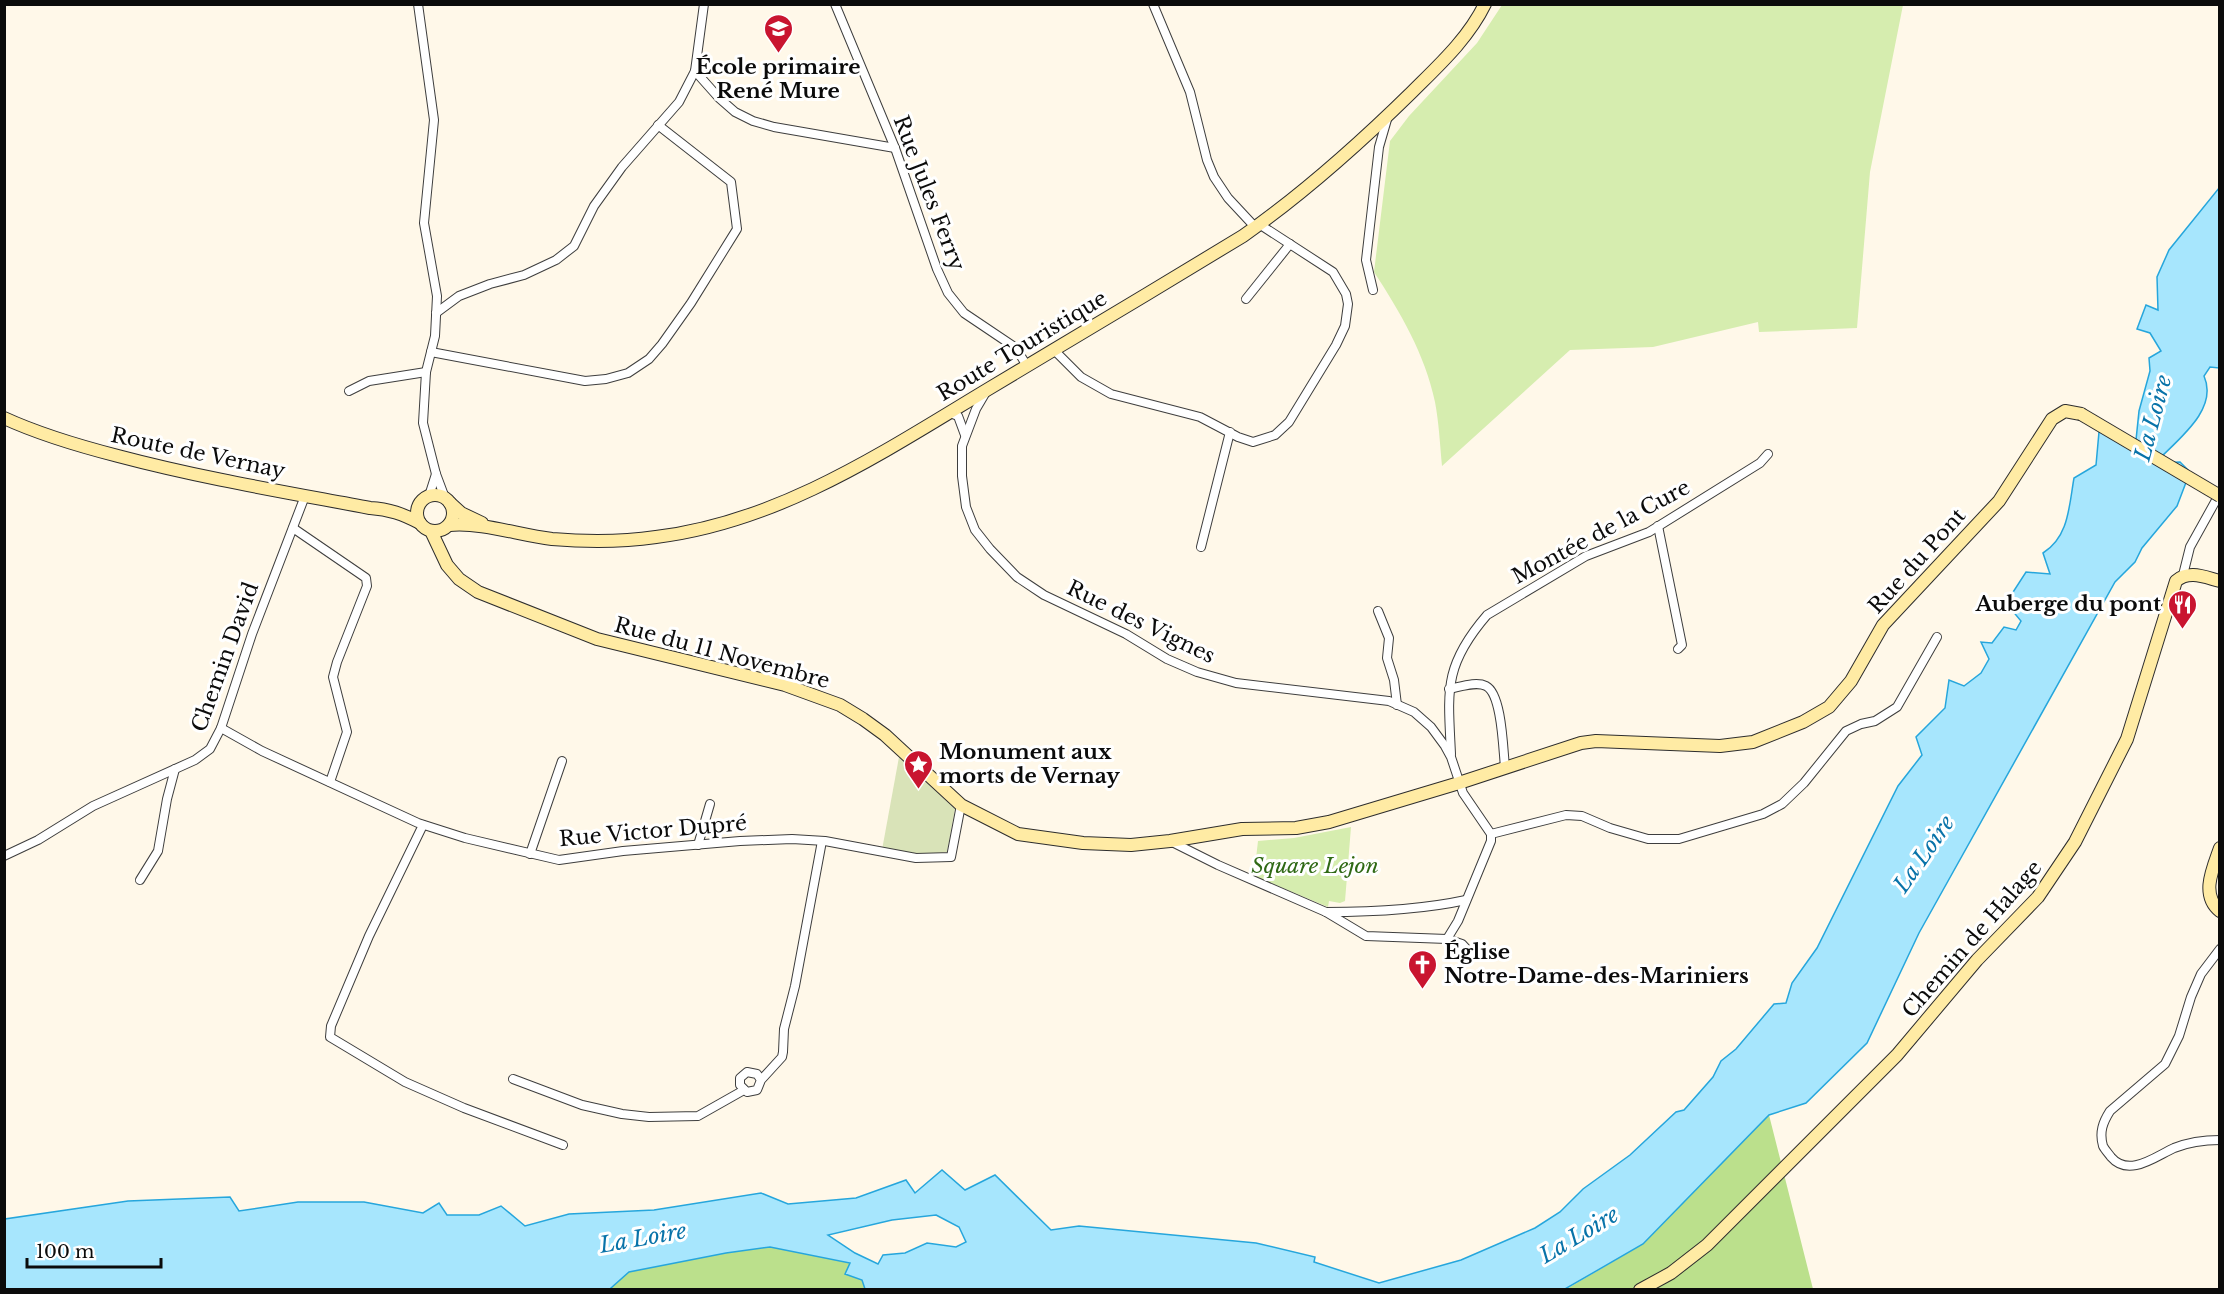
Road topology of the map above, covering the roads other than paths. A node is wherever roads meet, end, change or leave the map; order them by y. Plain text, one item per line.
1 (418, 4) edge
2 (704, 4) edge
3 (835, 4) edge
4 (1153, 4) edge
5 (1485, 4) edge
6 (695, 71) junction
7 (1388, 116) junction
8 (658, 125) junction
9 (895, 147) junction
10 (1257, 226) junction
11 (1290, 244) junction
12 (1373, 290) dead end
13 (1246, 299) dead end
14 (436, 313) junction
15 (1053, 350) junction
16 (431, 352) junction
17 (1027, 366) junction
18 (426, 372) junction
19 (988, 389) junction
20 (349, 391) dead end
21 (950, 413) junction
22 (4, 418) edge
23 (1230, 432) junction
24 (965, 436) junction
25 (1768, 454) dead end
26 (436, 474) junction
27 (2220, 495) edge
28 (305, 496) junction
29 (427, 497) junction
30 (447, 501) junction
31 (388, 509) junction
32 (420, 523) junction
33 (1658, 526) junction
34 (447, 527) junction
35 (293, 528) junction
36 (492, 528) junction
37 (431, 531) junction
38 (1201, 548) dead end
39 (447, 565) junction
40 (2183, 575) junction
41 (2220, 581) edge
42 (1377, 611) dead end
43 (1937, 637) dead end
44 (1678, 649) dead end
45 (1449, 689) junction
46 (1397, 705) junction
47 (221, 728) junction
48 (1451, 757) junction
49 (562, 760) dead end
50 (1504, 767) junction
51 (175, 769) junction
52 (330, 782) junction
53 (1459, 783) junction
54 (711, 804) dead end
55 (961, 804) junction
56 (423, 825) junction
57 (1491, 834) junction
58 (822, 841) junction
59 (1170, 841) junction
60 (698, 845) junction
61 (2220, 848) edge
62 (530, 854) junction
63 (4, 856) edge
64 (140, 880) dead end
65 (1466, 900) junction
66 (2220, 911) edge
67 (1326, 912) junction
68 (1446, 939) junction
69 (2220, 949) edge
70 (1474, 957) dead end
71 (513, 1079) dead end
72 (760, 1080) junction
73 (744, 1090) junction
74 (2220, 1140) edge
75 (562, 1145) dead end
76 (1640, 1290) edge

1 - 14 street
2 - 6 street
3 - 9 street, Rue Jules Ferry
4 - 10 street
5 - 7 street, Route Touristique
6 - 8 street
6 - 9 street
7 - 10 street, Route Touristique
7 - 12 street
8 - 14 street
8 - 16 street
9 - 17 street, Rue Jules Ferry
10 - 11 street
10 - 15 street, Route Touristique
11 - 13 street
11 - 23 street
14 - 16 street
15 - 17 street, Route Touristique
15 - 23 street
16 - 18 street
17 - 19 street, Route Touristique
18 - 20 street
18 - 26 street
19 - 21 street, Route Touristique
19 - 24 street, Rue des Vignes
21 - 24 street
21 - 36 street, Route Touristique
22 - 28 street, Route de Vernay
23 - 38 street
24 - 46 street, Rue des Vignes
25 - 33 street, Montée de la Cure
26 - 29 street
26 - 30 street
27 - 40 street, Chemin de Halage
27 - 50 street, Rue du Pont, bridge
28 - 31 street, Route de Vernay
28 - 35 street, Chemin David
29 - 30 street
29 - 31 street, Route de Vernay
29 - 32 street
30 - 34 street
30 - 36 street, Route Touristique
31 - 32 street, Route de Vernay
32 - 37 street
33 - 44 street
33 - 45 street, Montée de la Cure
34 - 36 street, Route Touristique
34 - 37 street
34 - 39 street
35 - 47 street, Chemin David
35 - 52 street
37 - 39 street, Rue du 11 Novembre
39 - 55 street, Rue du 11 Novembre
40 - 41 street
40 - 76 street, Chemin de Halage
42 - 46 street
43 - 57 street
45 - 48 street, Montée de la Cure
45 - 50 street
46 - 48 street, Rue des Vignes
47 - 51 street, Chemin David
47 - 52 street, Rue Victor Dupré
48 - 53 street, Rue des Vignes
49 - 62 street
50 - 53 street, Rue du Pont
51 - 63 street, Chemin David
51 - 64 street
52 - 56 street, Rue Victor Dupré
53 - 57 street, Rue des Vignes
53 - 59 street, Rue du 11 Novembre
54 - 60 street
55 - 58 street, Rue Victor Dupré
55 - 59 street, Rue du 11 Novembre
56 - 62 street, Rue Victor Dupré
56 - 75 street
57 - 65 street
58 - 60 street, Rue Victor Dupré
58 - 72 street
59 - 67 street
60 - 62 street, Rue Victor Dupré
61 - 66 street
65 - 67 street
65 - 68 street
67 - 68 street
68 - 70 street
69 - 74 street
71 - 73 street
72 - 73 street
72 - 73 street

